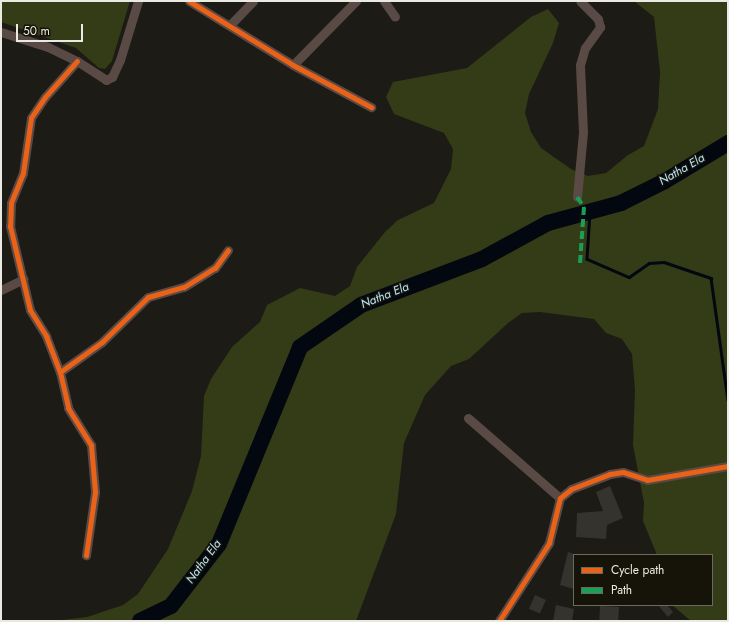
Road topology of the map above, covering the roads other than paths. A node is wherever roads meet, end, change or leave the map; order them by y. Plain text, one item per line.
1 (138, 1) edge
2 (189, 1) edge
3 (253, 1) edge
4 (356, 1) edge
5 (384, 1) edge
6 (580, 1) edge
7 (395, 17) dead end
8 (230, 25) junction
9 (1, 32) edge
10 (77, 61) junction
11 (293, 65) junction
12 (371, 107) dead end
13 (576, 197) dead end
14 (228, 250) dead end
15 (24, 279) junction
16 (1, 290) edge
17 (60, 372) junction
18 (468, 418) dead end
19 (725, 467) edge
20 (560, 498) junction
21 (86, 555) dead end
22 (499, 621) edge

1 - 10 street
2 - 8 street
3 - 8 street
4 - 11 street
5 - 7 street
6 - 13 street
8 - 11 street
9 - 10 street
10 - 15 street
11 - 12 street
14 - 17 street
15 - 16 street
15 - 17 street
17 - 21 street
18 - 20 street
19 - 20 street
20 - 22 street

